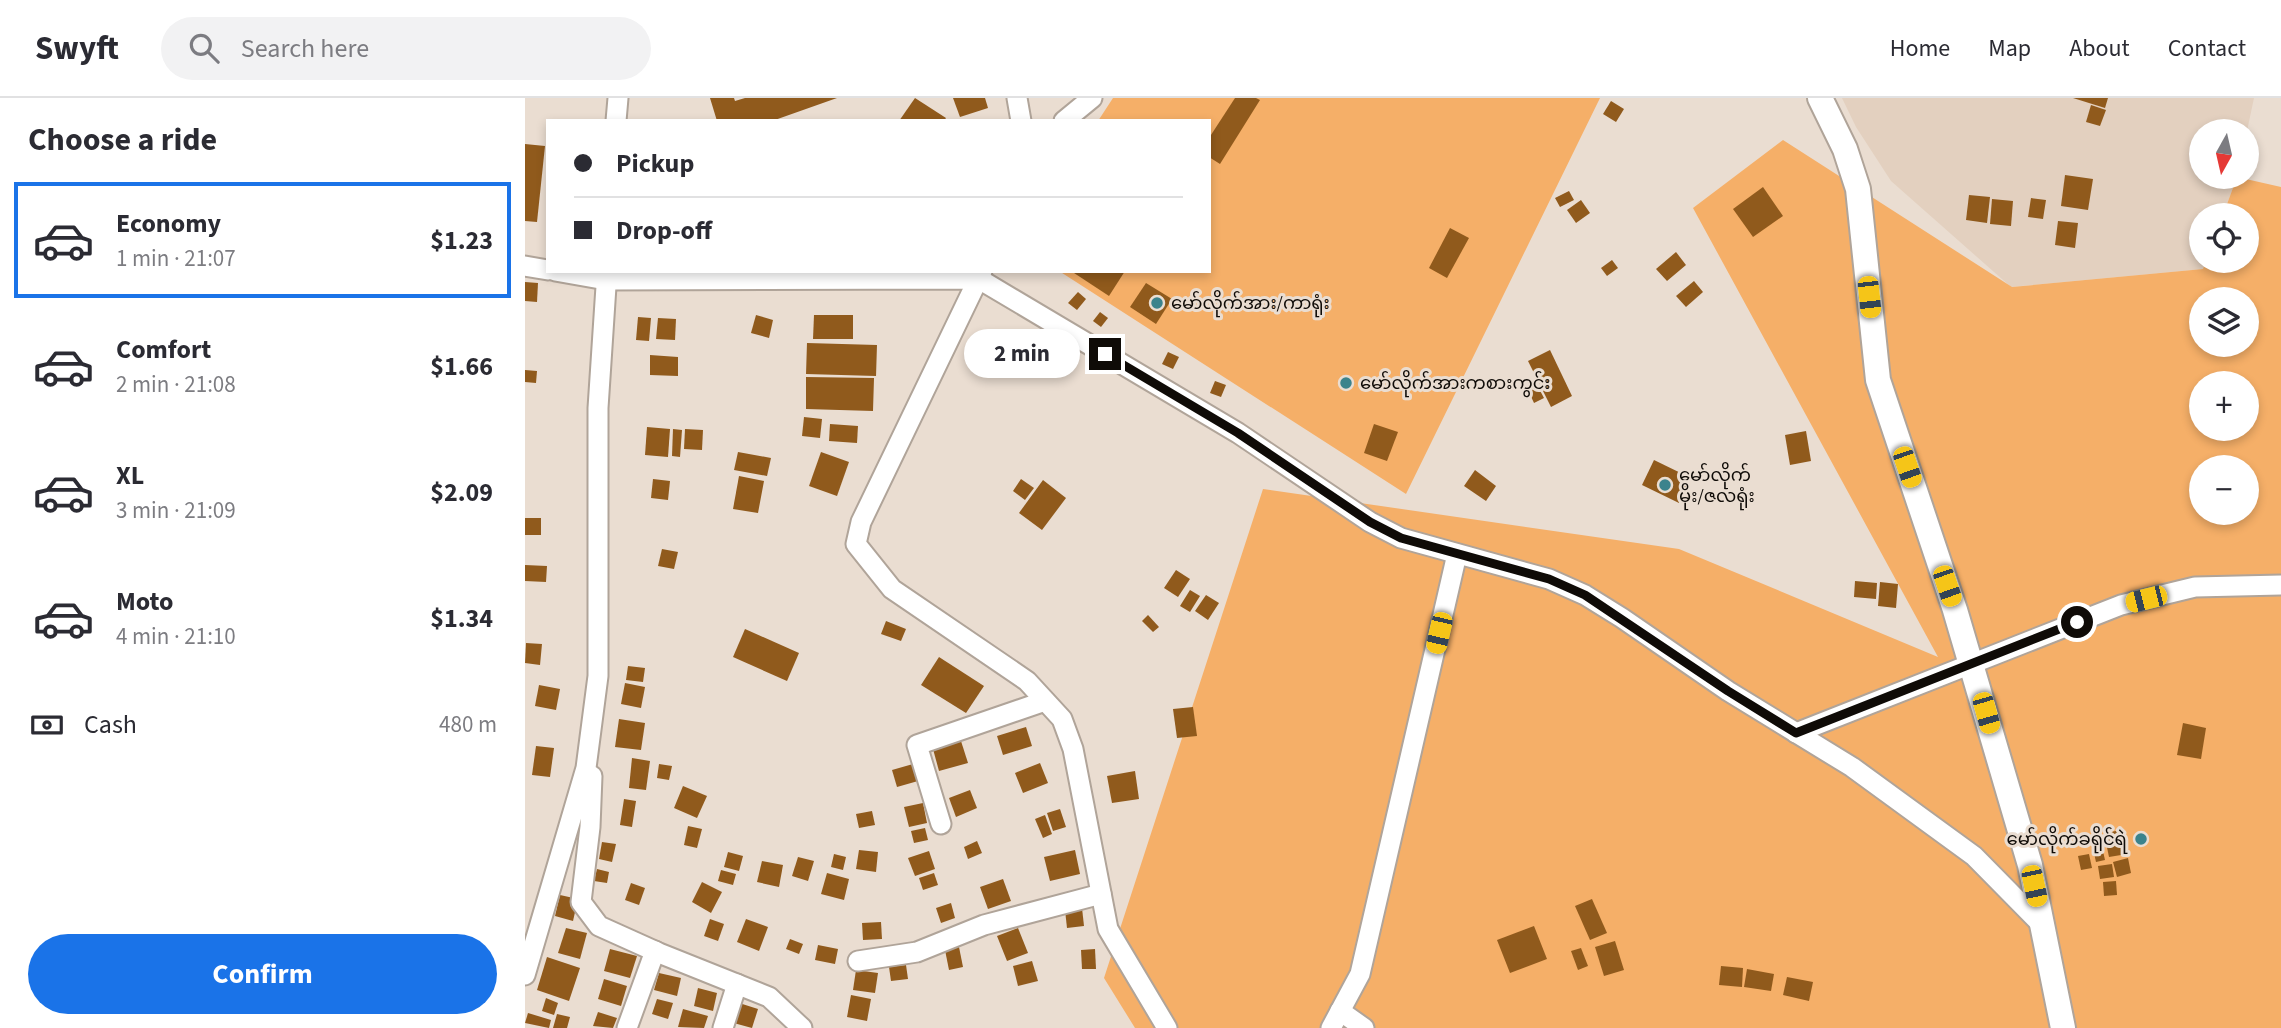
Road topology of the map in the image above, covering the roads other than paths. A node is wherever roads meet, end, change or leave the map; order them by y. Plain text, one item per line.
1 (618, 98) edge
2 (1017, 98) edge
3 (1092, 98) edge
4 (1820, 98) edge
5 (616, 119) edge
6 (1021, 119) edge
7 (1066, 119) edge
8 (525, 266) edge
9 (546, 270) edge
10 (576, 273) edge
11 (981, 275) edge
12 (607, 276) edge
13 (1457, 554) junction
14 (2281, 585) edge
15 (1971, 663) junction
16 (595, 701) junction
17 (1045, 701) junction
18 (1796, 733) junction
19 (941, 824) dead end
20 (1101, 894) junction
21 (2043, 926) junction
22 (655, 951) junction
23 (858, 961) dead end
24 (525, 975) edge
25 (737, 984) junction
26 (1336, 1019) edge
27 (627, 1028) edge
28 (723, 1028) edge
29 (801, 1028) edge
30 (1167, 1028) edge
31 (1364, 1028) edge
32 (2063, 1028) edge

1 - 5 street
2 - 6 street
3 - 7 street
4 - 15 main road
8 - 9 street
10 - 12 street
11 - 12 street
11 - 13 street
11 - 17 street
12 - 16 street
13 - 18 street
13 - 26 street
14 - 15 street
15 - 18 street
15 - 21 main road
16 - 22 street
16 - 24 street
17 - 19 street
17 - 20 street
18 - 21 street
20 - 23 street
20 - 30 street
21 - 32 main road
22 - 25 street
22 - 27 street
25 - 28 street
25 - 29 street
26 - 31 street

